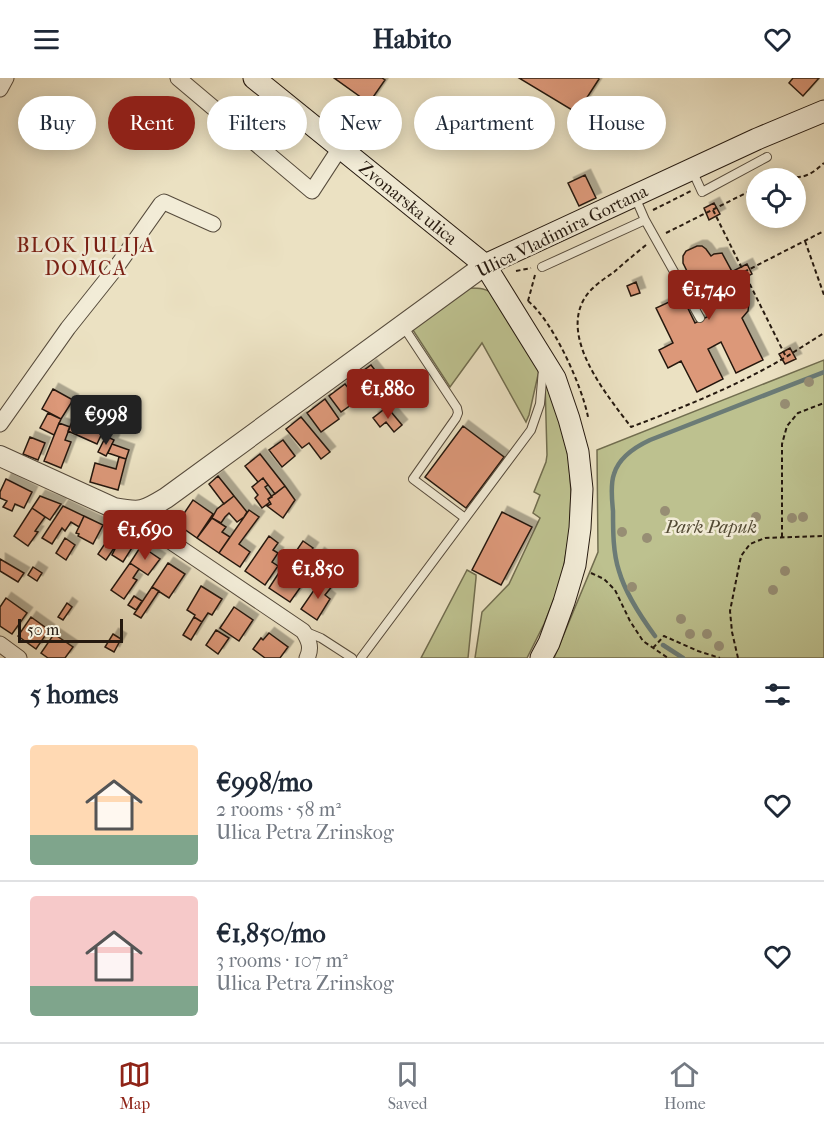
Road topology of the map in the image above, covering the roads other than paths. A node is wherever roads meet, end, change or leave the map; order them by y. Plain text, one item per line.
1 (6, 78) edge
2 (178, 78) edge
3 (254, 78) edge
4 (0, 89) edge
5 (824, 111) edge
6 (319, 131) edge
7 (339, 150) edge
8 (342, 150) edge
9 (767, 158) dead end
10 (692, 169) junction
11 (634, 195) junction
12 (645, 219) junction
13 (213, 224) dead end
14 (484, 265) junction
15 (542, 267) dead end
16 (700, 318) dead end
17 (402, 325) junction
18 (544, 358) junction
19 (0, 424) edge
20 (0, 456) edge
21 (144, 511) junction
22 (465, 519) junction
23 (303, 631) junction
24 (0, 644) edge
25 (19, 658) edge
26 (307, 658) edge
27 (352, 658) edge
28 (361, 658) edge
29 (541, 658) edge

1 - 4 street
2 - 7 street
3 - 6 main road, Zvonarska ulica
5 - 10 main road, Ulica Vladimira Gortana
8 - 14 main road, Zvonarska ulica
9 - 10 lane
10 - 11 main road, Ulica Vladimira Gortana
11 - 12 lane
11 - 14 main road, Ulica Vladimira Gortana
12 - 15 lane
12 - 16 lane
13 - 19 street
14 - 17 street, Ulica Vladimira Gortana
14 - 18 main road, Zvonarska ulica
17 - 21 street, Ulica Vladimira Gortana
17 - 22 lane
18 - 22 lane
18 - 29 main road, Zvonarska ulica
20 - 21 street
21 - 23 street
22 - 28 lane
23 - 26 street
23 - 27 lane
24 - 25 street

